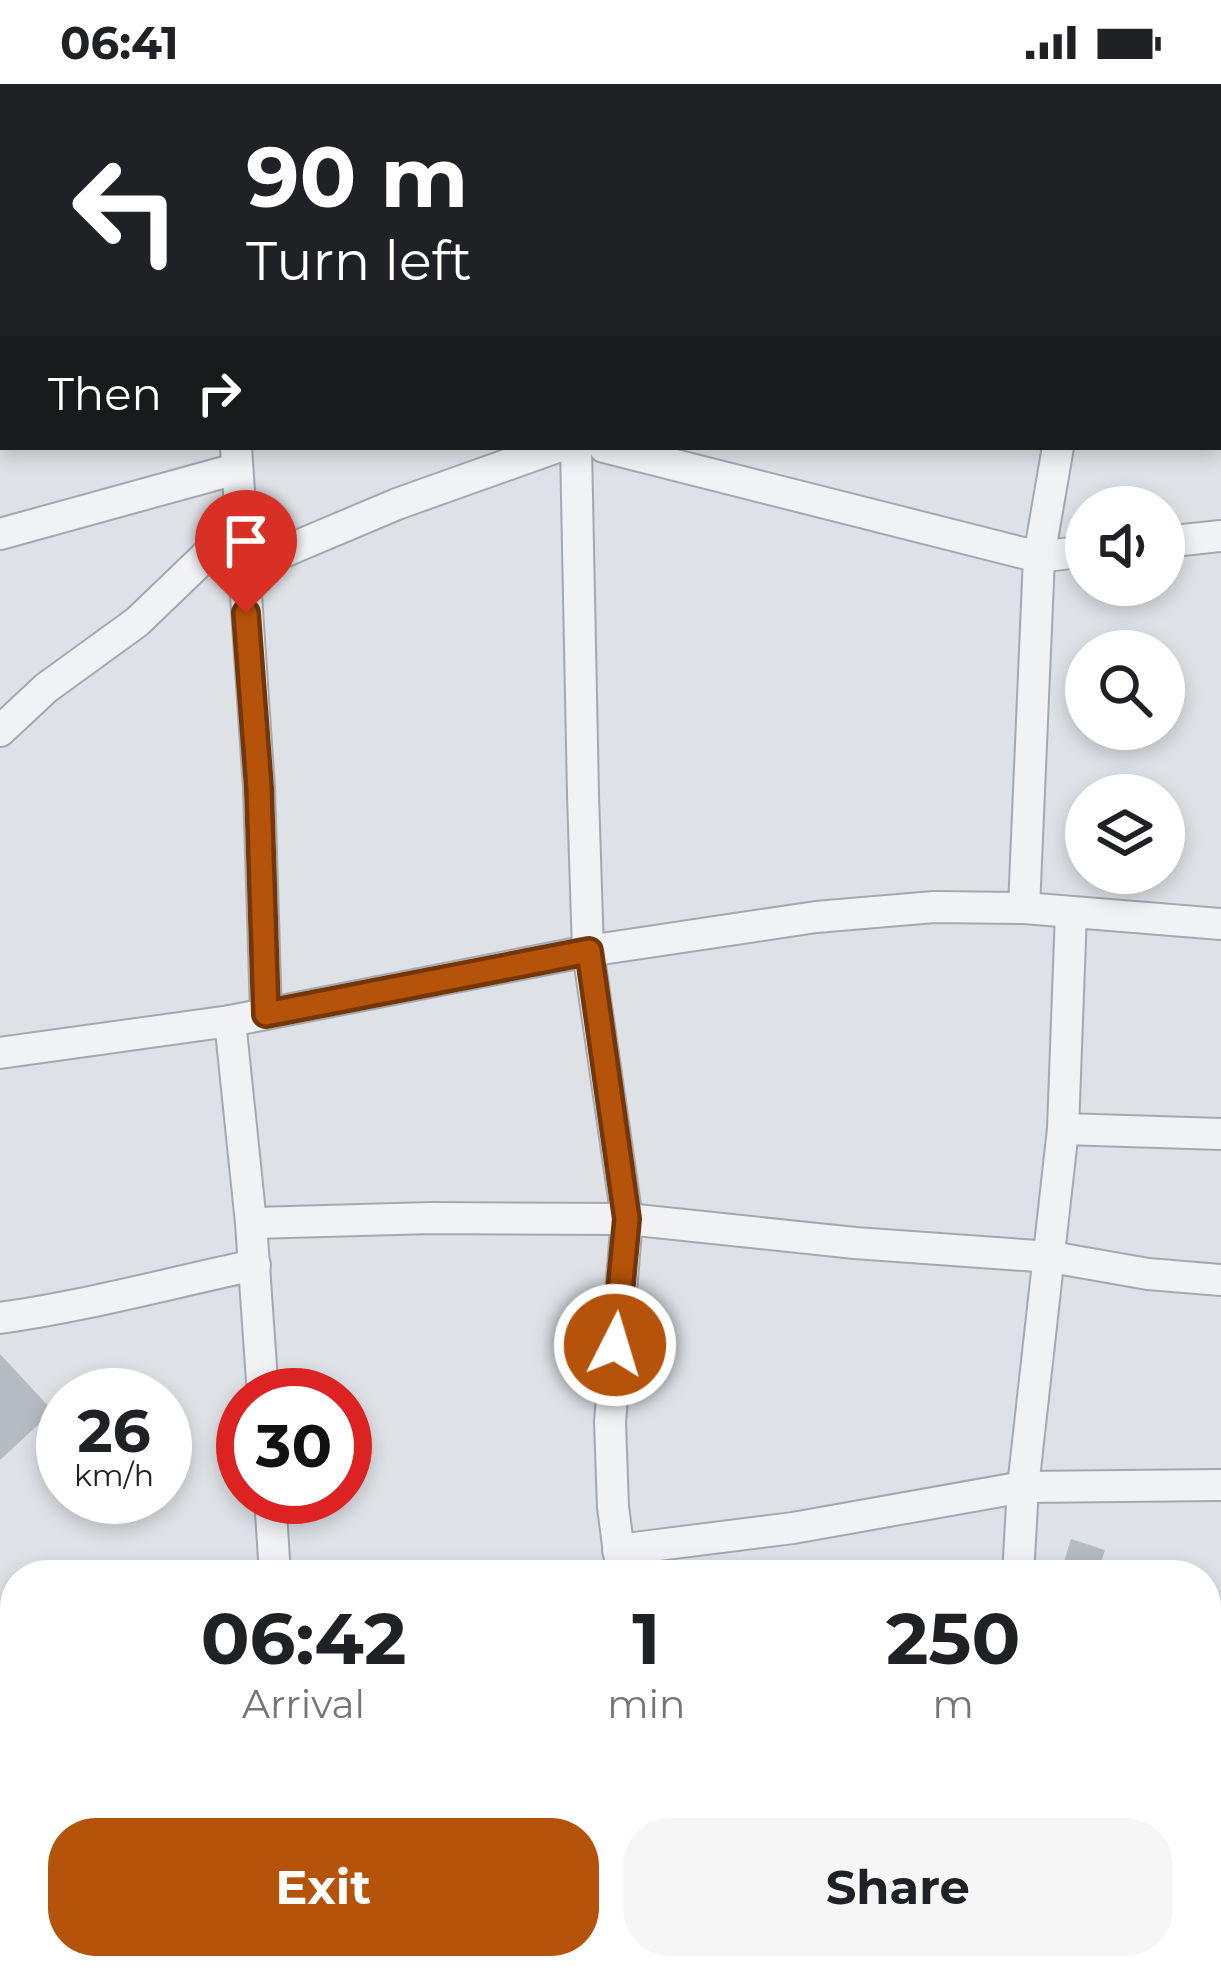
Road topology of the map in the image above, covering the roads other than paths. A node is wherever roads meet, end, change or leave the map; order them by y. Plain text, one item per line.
1 (549, 450) edge
2 (576, 450) edge
3 (616, 450) edge
4 (1058, 450) edge
5 (236, 458) edge
6 (239, 524) junction
7 (0, 534) edge
8 (1221, 536) edge
9 (1185, 540) edge
10 (1065, 553) edge
11 (1040, 556) junction
12 (243, 569) junction
13 (0, 730) edge
14 (1024, 908) junction
15 (1071, 912) junction
16 (1221, 924) edge
17 (589, 951) junction
18 (266, 1014) junction
19 (230, 1021) junction
20 (0, 1053) edge
21 (1064, 1129) junction
22 (1221, 1134) edge
23 (627, 1219) junction
24 (251, 1222) junction
25 (1051, 1257) junction
26 (255, 1265) junction
27 (1221, 1280) edge
28 (0, 1318) edge
29 (261, 1368) edge
30 (1221, 1485) edge
31 (1023, 1487) junction
32 (272, 1524) edge
33 (274, 1560) edge
34 (620, 1560) edge
35 (630, 1560) edge
36 (1019, 1560) edge

1 - 12 street
2 - 17 street
3 - 11 street
4 - 11 street
5 - 6 street
5 - 7 street
6 - 12 street
6 - 13 street
8 - 9 street
10 - 11 street
11 - 14 street
12 - 18 street
14 - 15 street
14 - 17 street
15 - 16 street
15 - 21 street
17 - 18 street
17 - 23 street
18 - 19 street
19 - 20 street
19 - 24 street
21 - 22 street
21 - 25 street
23 - 24 street
23 - 25 street
23 - 34 street
24 - 26 street
25 - 27 street
25 - 31 street
26 - 28 street
26 - 29 street
30 - 31 street
31 - 35 street
31 - 36 street
32 - 33 street

